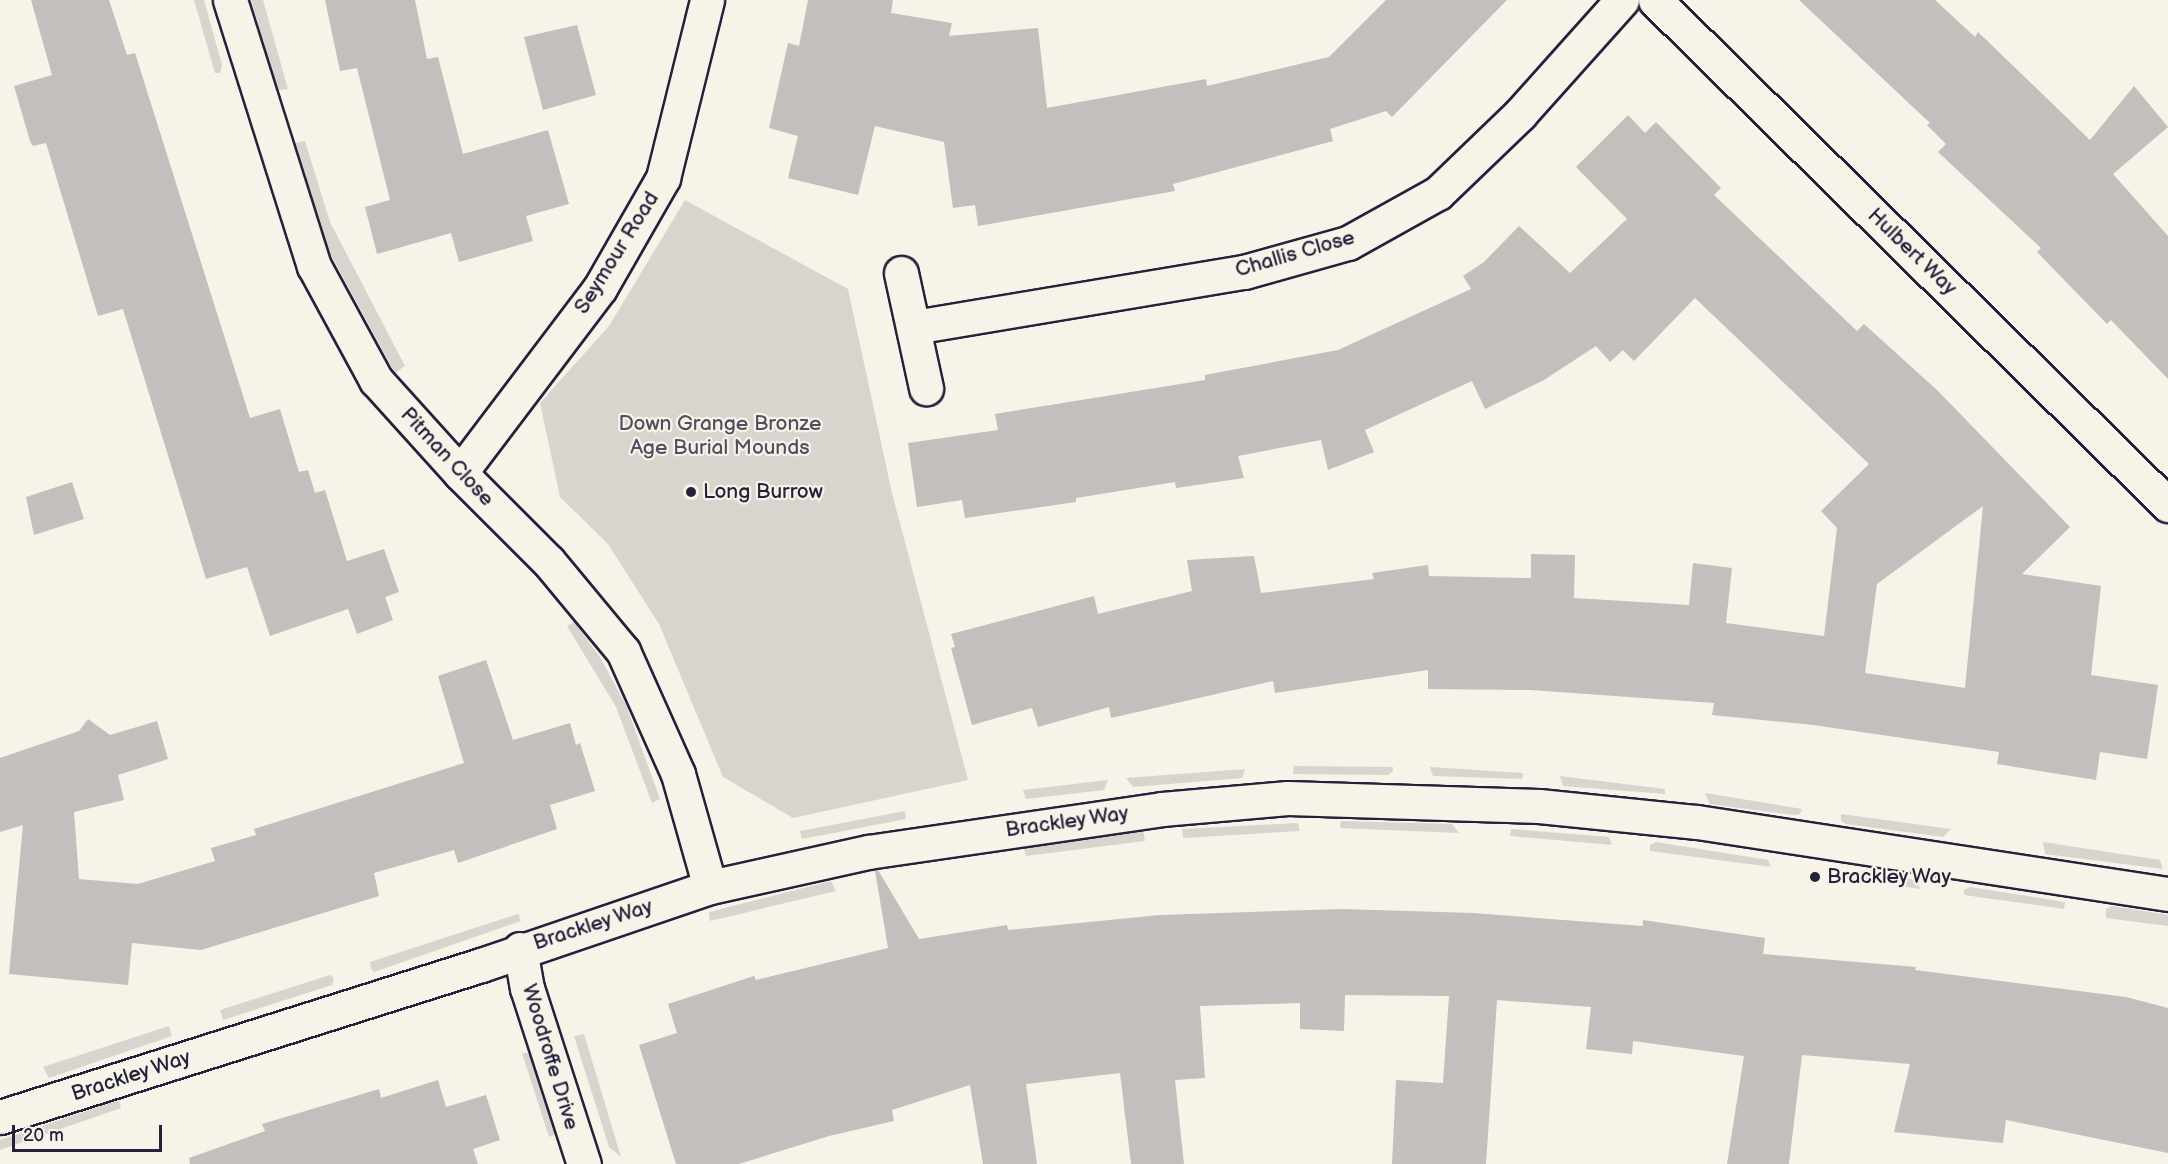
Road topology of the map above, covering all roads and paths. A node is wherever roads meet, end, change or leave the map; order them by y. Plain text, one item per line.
1 (230, 0) edge
2 (707, 0) edge
3 (1622, 0) edge
4 (1655, 0) edge
5 (901, 273) dead end
6 (914, 327) junction
7 (926, 388) dead end
8 (460, 473) junction
9 (2168, 505) edge
10 (710, 887) junction
11 (2168, 894) edge
12 (520, 949) junction
13 (0, 1117) edge
14 (584, 1164) edge

1 - 8 street, Pitman Close
2 - 8 street, Seymour Road
3 - 6 street, Challis Close
4 - 9 street, Hulbert Way
5 - 6 street
6 - 7 street
8 - 10 street, Pitman Close
10 - 11 street, Brackley Way
10 - 12 street, Brackley Way
12 - 13 street, Brackley Way
12 - 14 street, Woodroffe Drive

